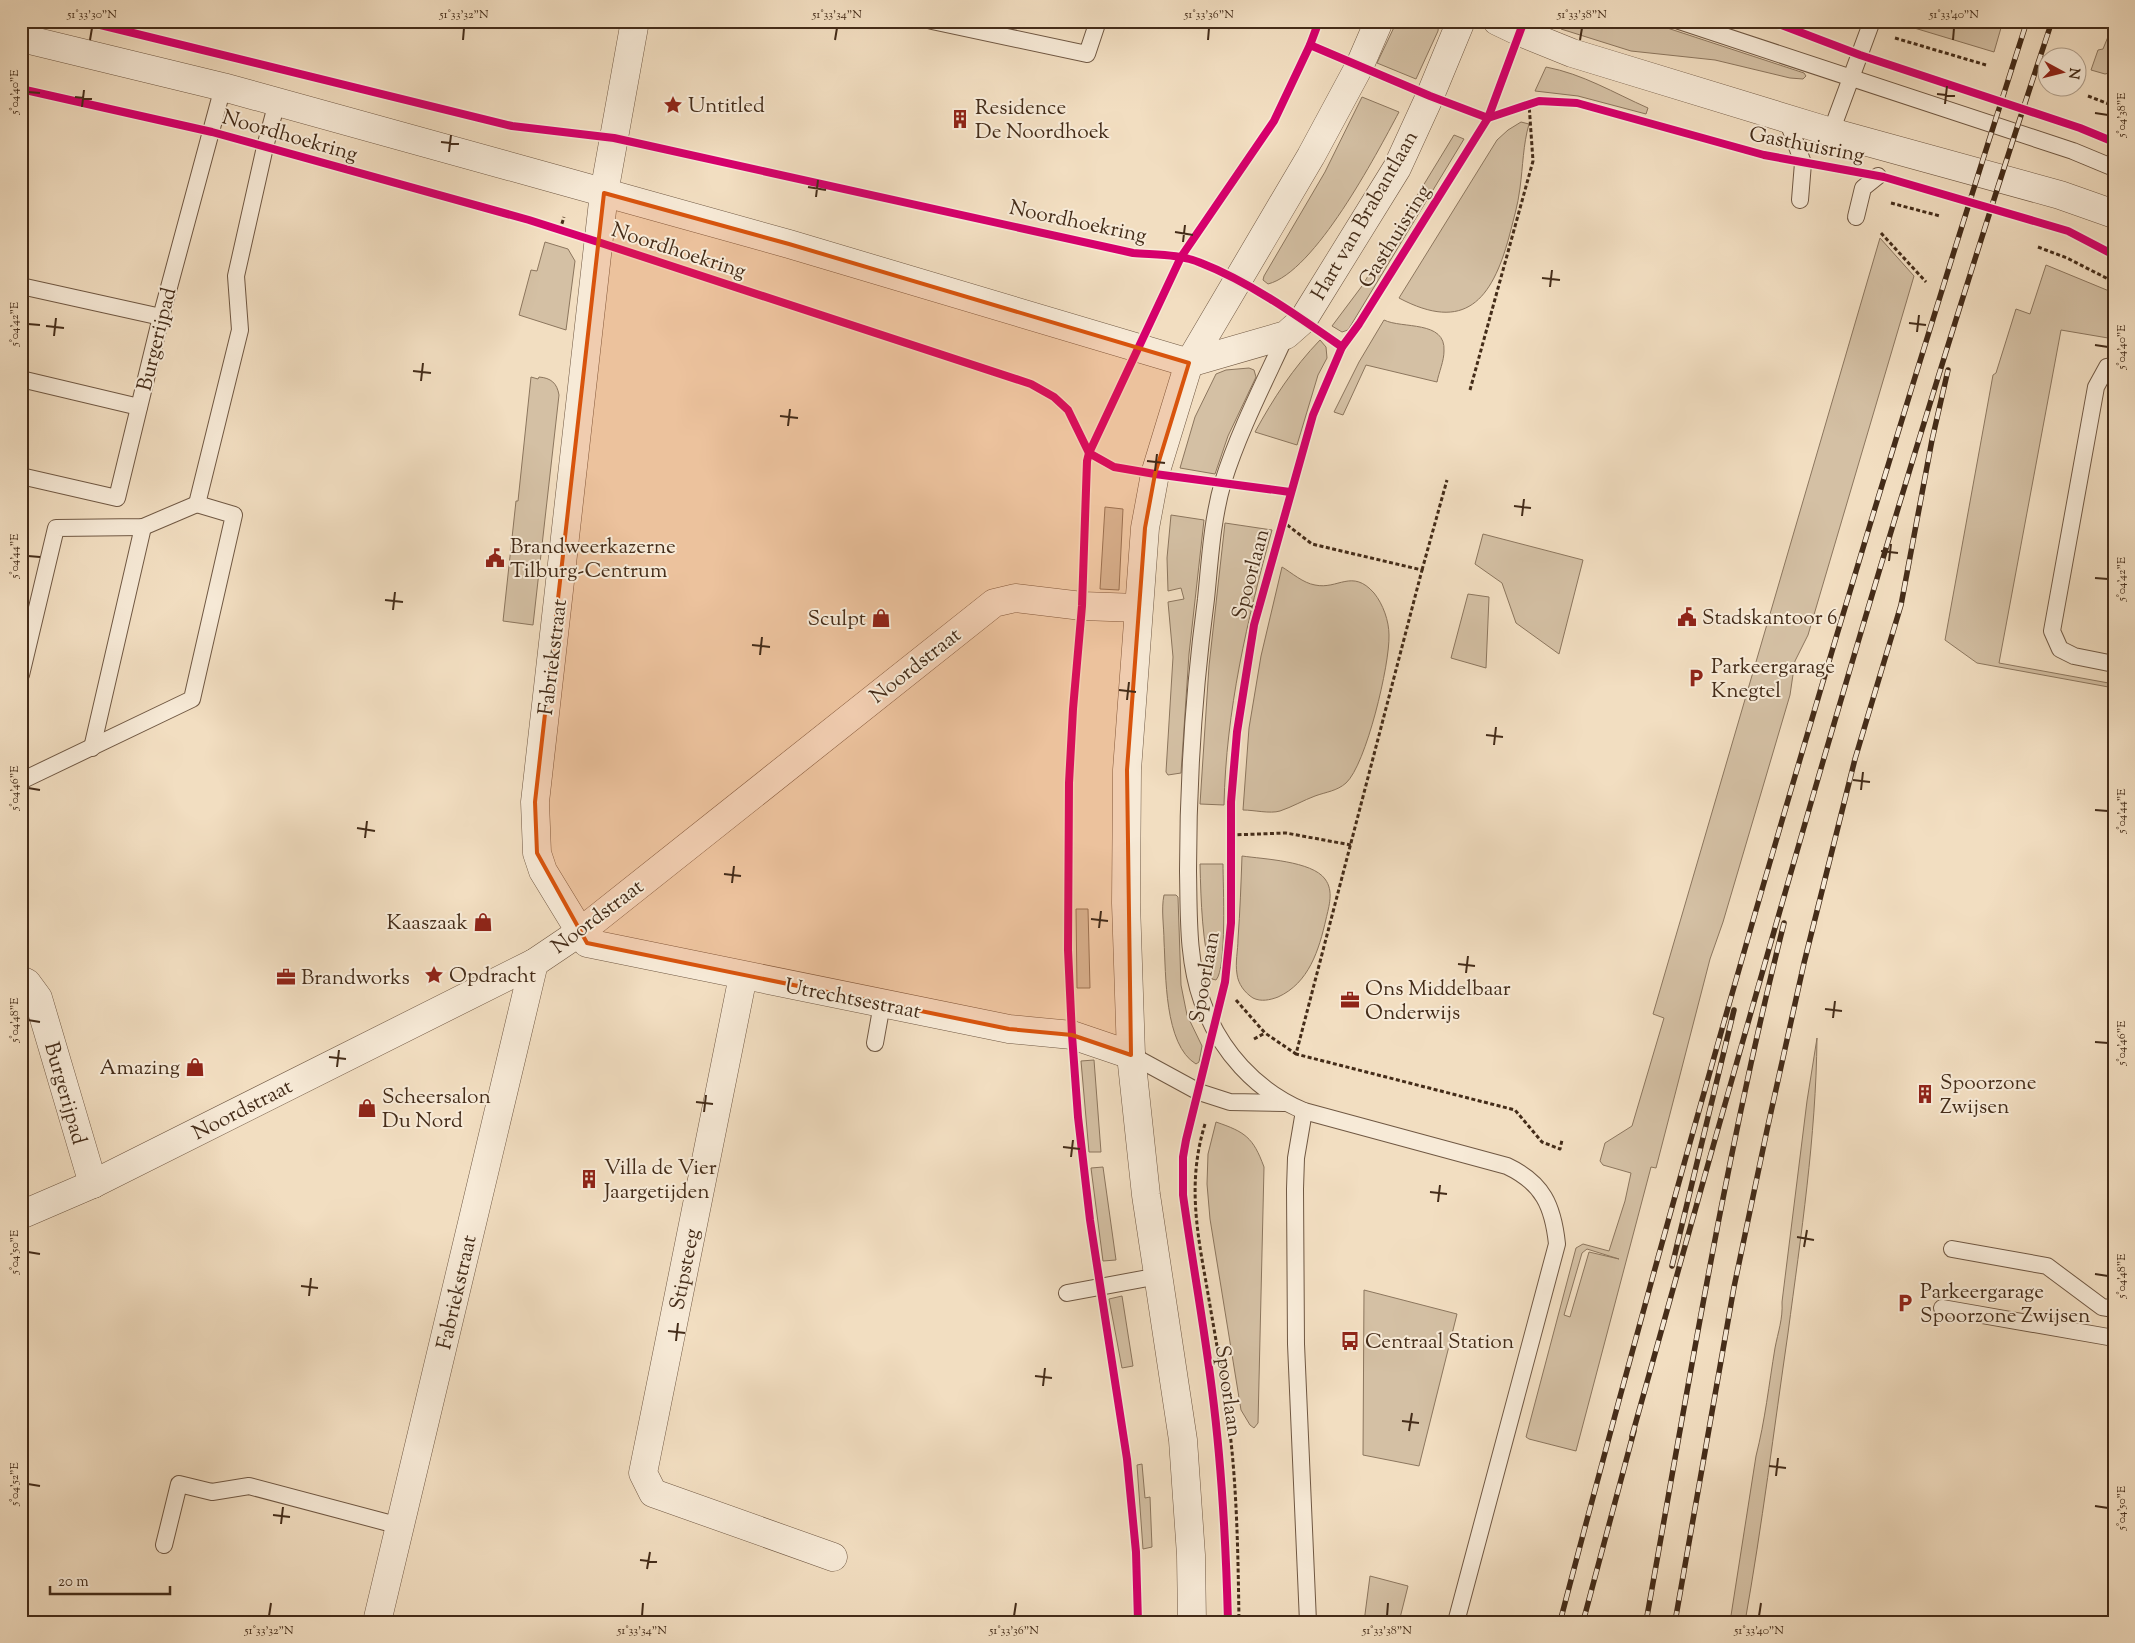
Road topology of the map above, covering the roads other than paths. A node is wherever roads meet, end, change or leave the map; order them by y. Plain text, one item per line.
1 (635, 21) edge
2 (932, 21) edge
3 (1098, 21) edge
4 (1379, 21) edge
5 (1461, 21) edge
6 (1497, 21) edge
7 (1679, 21) edge
8 (954, 23) edge
9 (1871, 25) edge
10 (21, 38) edge
11 (1851, 78) junction
12 (223, 87) junction
13 (277, 102) junction
14 (1786, 117) junction
15 (1831, 132) junction
16 (2114, 168) edge
17 (1878, 176) dead end
18 (604, 193) junction
19 (1800, 200) dead end
20 (2114, 214) edge
21 (1856, 217) dead end
22 (21, 286) edge
23 (161, 317) junction
24 (1286, 335) junction
25 (1189, 363) junction
26 (2114, 366) edge
27 (21, 379) edge
28 (139, 407) junction
29 (21, 476) edge
30 (197, 504) junction
31 (143, 527) junction
32 (1138, 608) junction
33 (2114, 664) edge
34 (21, 675) edge
35 (92, 748) junction
36 (21, 781) edge
37 (580, 932) junction
38 (534, 963) junction
39 (743, 976) junction
40 (21, 980) edge
41 (882, 1004) junction
42 (875, 1043) dead end
43 (1131, 1055) junction
44 (1284, 1102) junction
45 (1304, 1111) junction
46 (92, 1184) junction
47 (21, 1215) edge
48 (1952, 1249) dead end
49 (1158, 1276) junction
50 (1067, 1293) dead end
51 (1942, 1308) dead end
52 (2114, 1309) edge
53 (2114, 1338) edge
54 (400, 1526) junction
55 (164, 1546) dead end
56 (833, 1557) dead end
57 (377, 1622) edge
58 (1192, 1622) edge
59 (1308, 1622) edge
60 (1456, 1622) edge

1 - 18 street, Fabriekstraat
2 - 8 lane
3 - 8 lane
4 - 25 street
5 - 24 street, Hart van Brabantlaan
6 - 14 street, Gasthuisring
7 - 11 lane
9 - 11 lane
10 - 12 street, Noordhoekring
11 - 15 lane
11 - 16 lane
12 - 13 street, Noordhoekring
12 - 23 lane, Burgerijpad
13 - 18 street, Noordhoekring
13 - 30 lane
14 - 15 street, Gasthuisring
14 - 19 lane
15 - 20 street, Gasthuisring
17 - 21 lane
18 - 25 street, Noordhoekring
18 - 37 street, Fabriekstraat
22 - 23 lane
23 - 28 lane, Burgerijpad
24 - 25 street, Hart van Brabantlaan
24 - 44 lane, Spoorlaan
25 - 32 street
26 - 33 lane
27 - 28 lane
28 - 29 lane, Burgerijpad
30 - 31 lane
30 - 35 lane
31 - 34 lane
31 - 35 lane
32 - 37 street, Noordstraat
32 - 43 street
35 - 36 lane
37 - 38 street, Noordstraat
37 - 39 street, Utrechtsestraat
38 - 46 street, Noordstraat
38 - 54 street, Fabriekstraat
39 - 41 street, Utrechtsestraat
39 - 56 street, Stipsteeg
40 - 46 street, Burgerijpad
41 - 42 lane
41 - 43 street, Utrechtsestraat
43 - 44 lane
43 - 49 street
44 - 45 lane, Spoorlaan
45 - 59 lane
45 - 60 lane, Spoorlaan
46 - 47 street, Noordstraat
48 - 52 lane
49 - 50 lane
49 - 58 street
51 - 53 lane
54 - 55 lane
54 - 57 street, Fabriekstraat

